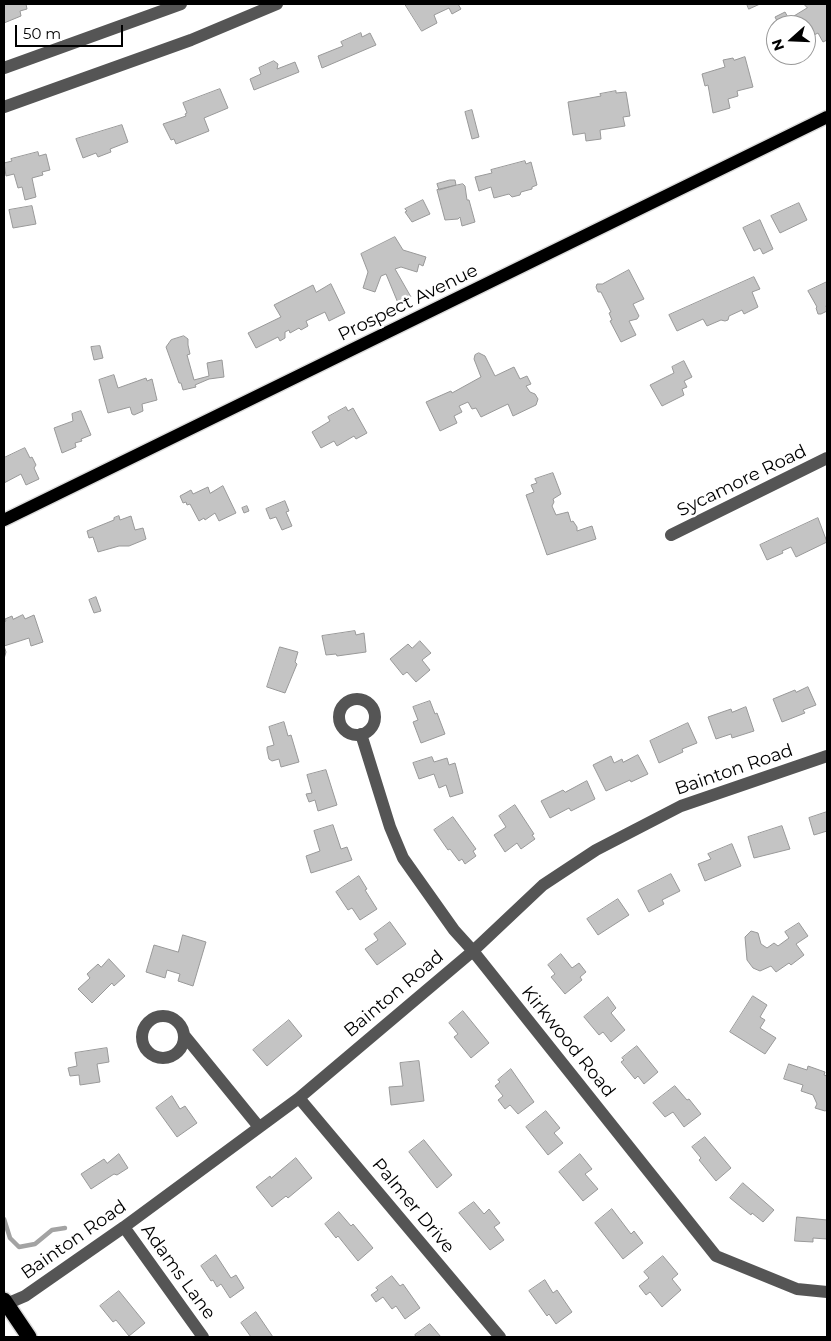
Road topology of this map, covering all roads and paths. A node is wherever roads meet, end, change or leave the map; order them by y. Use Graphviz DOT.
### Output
graph roads {
  1 [pos="181,4"];
  2 [pos="277,4"];
  3 [pos="4,68"];
  4 [pos="4,107"];
  5 [pos="827,117"];
  6 [pos="827,458"];
  7 [pos="4,520"];
  8 [pos="671,535"];
  9 [pos="362,734"];
  10 [pos="827,756"];
  11 [pos="473,951"];
  12 [pos="184,1035"];
  13 [pos="298,1098"];
  14 [pos="259,1127"];
  15 [pos="124,1227"];
  16 [pos="827,1292"];
  17 [pos="5,1303"];
  18 [pos="29,1337"];
  19 [pos="203,1337"];
  20 [pos="500,1337"];
  1 -- 3 [label="street"];
  2 -- 4 [label="street"];
  5 -- 7 [label="main road, Prospect Avenue"];
  6 -- 8 [label="street, Sycamore Road"];
  9 -- 11 [label="street, Kirkwood Road"];
  10 -- 11 [label="street, Bainton Road"];
  11 -- 13 [label="street, Bainton Road"];
  11 -- 16 [label="street, Kirkwood Road"];
  12 -- 14 [label="street"];
  13 -- 14 [label="street, Bainton Road"];
  13 -- 20 [label="street, Palmer Drive"];
  14 -- 15 [label="street, Bainton Road"];
  15 -- 17 [label="street, Bainton Road"];
  15 -- 19 [label="street, Adams Lane"];
  17 -- 18 [label="highway"];
}
